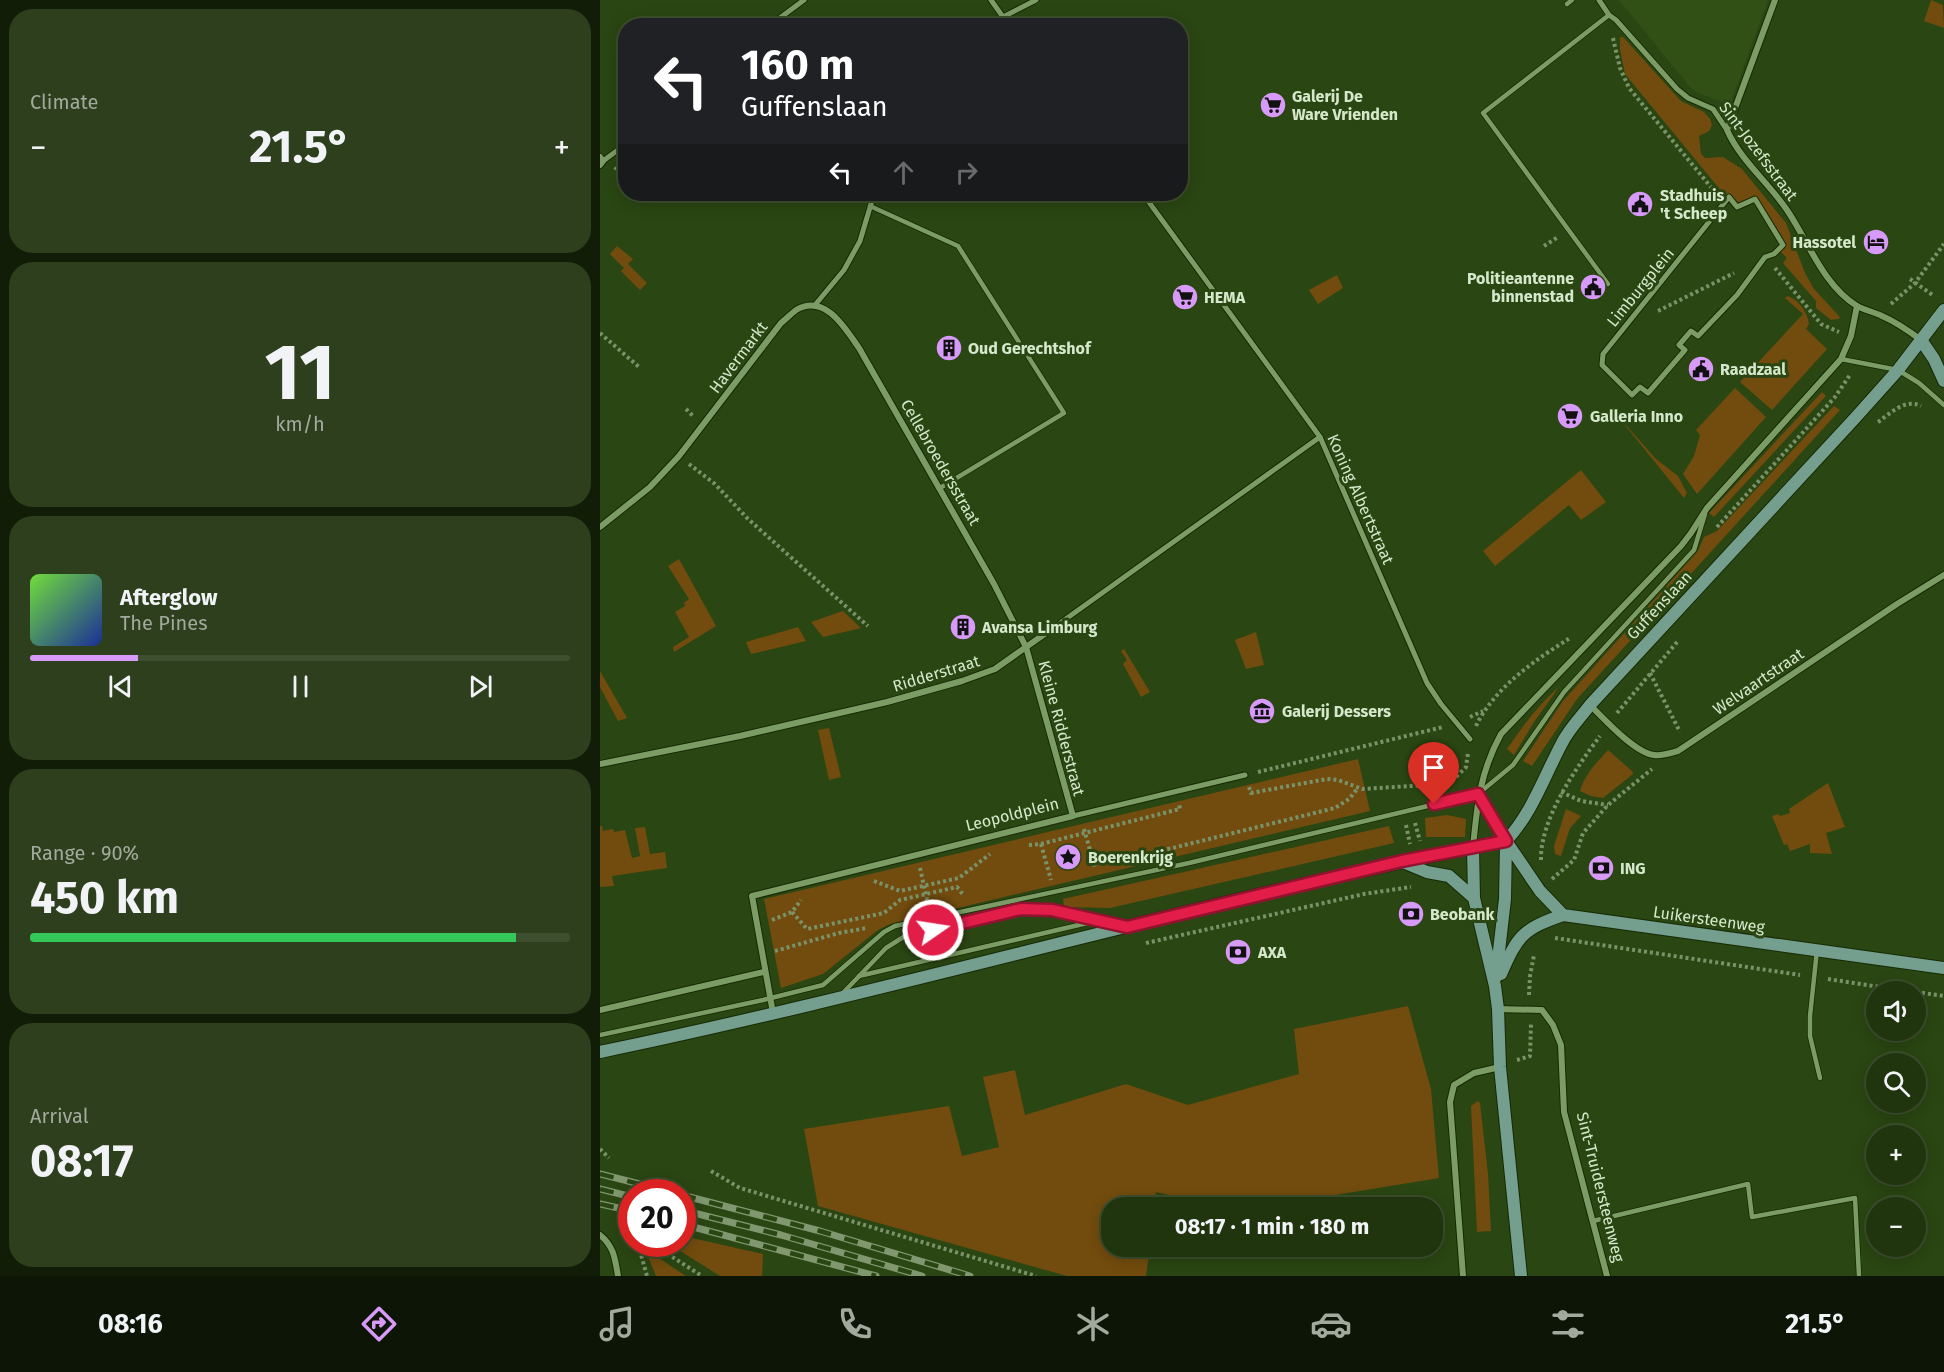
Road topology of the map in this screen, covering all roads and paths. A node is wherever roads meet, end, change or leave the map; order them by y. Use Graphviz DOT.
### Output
graph roads {
  1 [pos="804,0"];
  2 [pos="991,0"];
  3 [pos="1036,0"];
  4 [pos="1599,0"];
  5 [pos="1774,0"];
  6 [pos="1609,15"];
  7 [pos="1003,17"];
  8 [pos="780,18"];
  9 [pos="1618,60"];
  10 [pos="1727,130"];
  11 [pos="618,149"];
  12 [pos="601,161"];
  13 [pos="872,201"];
  14 [pos="1148,201"];
  15 [pos="1724,203"];
  16 [pos="870,206"];
  17 [pos="1944,244"];
  18 [pos="1910,279"];
  19 [pos="1915,283"];
  20 [pos="1608,284"];
  21 [pos="1934,297"];
  22 [pos="815,305"];
  23 [pos="1857,306"];
  24 [pos="1944,310"];
  25 [pos="1880,314"];
  26 [pos="600,333"];
  27 [pos="1921,340"];
  28 [pos="1841,359"];
  29 [pos="639,367"];
  30 [pos="1898,370"];
  31 [pos="1944,381"];
  32 [pos="1944,405"];
  33 [pos="1925,408"];
  34 [pos="1868,428"];
  35 [pos="1320,437"];
  36 [pos="679,456"];
  37 [pos="940,488"];
  38 [pos="1707,508"];
  39 [pos="600,527"];
  40 [pos="1944,575"];
  41 [pos="868,626"];
  42 [pos="1056,626"];
  43 [pos="1026,647"];
  44 [pos="1650,673"];
  45 [pos="1590,705"];
  46 [pos="1483,711"];
  47 [pos="1456,723"];
  48 [pos="1470,739"];
  49 [pos="1688,745"];
  50 [pos="600,764"];
  51 [pos="1660,764"];
  52 [pos="1245,775"];
  53 [pos="1397,787"];
  54 [pos="1358,788"];
  55 [pos="1251,793"];
  56 [pos="1478,794"];
  57 [pos="1608,805"];
  58 [pos="1180,809"];
  59 [pos="1412,809"];
  60 [pos="1403,812"];
  61 [pos="1073,816"];
  62 [pos="1084,826"];
  63 [pos="1085,832"];
  64 [pos="1038,835"];
  65 [pos="1506,841"];
  66 [pos="1041,844"];
  67 [pos="1022,845"];
  68 [pos="1473,847"];
  69 [pos="994,852"];
  70 [pos="918,855"];
  71 [pos="1141,856"];
  72 [pos="1413,859"];
  73 [pos="1106,865"];
  74 [pos="1095,868"];
  75 [pos="1542,869"];
  76 [pos="1084,870"];
  77 [pos="1546,874"];
  78 [pos="1040,879"];
  79 [pos="870,880"];
  80 [pos="924,886"];
  81 [pos="926,893"];
  82 [pos="975,894"];
  83 [pos="805,897"];
  84 [pos="1474,898"];
  85 [pos="929,907"];
  86 [pos="792,912"];
  87 [pos="1563,915"];
  88 [pos="1099,920"];
  89 [pos="756,924"];
  90 [pos="895,926"];
  91 [pos="1127,927"];
  92 [pos="1551,938"];
  93 [pos="1817,950"];
  94 [pos="762,958"];
  95 [pos="1944,968"];
  96 [pos="764,972"];
  97 [pos="859,976"];
  98 [pos="1814,977"];
  99 [pos="1866,985"];
  100 [pos="1495,986"];
  101 [pos="1926,994"];
  102 [pos="1944,996"];
  103 [pos="770,998"];
  104 [pos="838,998"];
  105 [pos="1498,1009"];
  106 [pos="600,1010"];
  107 [pos="773,1013"];
  108 [pos="600,1035"];
  109 [pos="600,1052"];
  110 [pos="1500,1067"];
  111 [pos="1820,1078"];
  112 [pos="600,1149"];
  113 [pos="609,1158"];
  114 [pos="711,1171"];
  115 [pos="1593,1221"];
  116 [pos="600,1235"];
  117 [pos="642,1257"];
  118 [pos="672,1257"];
  119 [pos="618,1276"];
  120 [pos="647,1276"];
  121 [pos="702,1276"];
  122 [pos="1036,1276"];
  123 [pos="1463,1276"];
  124 [pos="1521,1276"];
  125 [pos="1607,1276"];
  126 [pos="1859,1276"];
  1 -- 8 [label="street"];
  2 -- 7 [label="street"];
  3 -- 7 [label="street"];
  4 -- 6 [label="street, Sint-Jozefsstraat"];
  5 -- 10 [label="street"];
  6 -- 10 [label="street, Sint-Jozefsstraat"];
  6 -- 20 [label="lane"];
  9 -- 15 [label="path"];
  10 -- 23 [label="street, Sint-Jozefsstraat"];
  11 -- 12 [label="street"];
  13 -- 16 [label="street, Havermarkt"];
  14 -- 35 [label="street, Koning Albertstraat"];
  15 -- 15 [label="street, Limburgplein"];
  16 -- 22 [label="street, Havermarkt"];
  16 -- 37 [label="lane"];
  17 -- 19 [label="path"];
  18 -- 19 [label="path"];
  19 -- 21 [label="path"];
  19 -- 25 [label="path"];
  22 -- 36 [label="street, Havermarkt"];
  22 -- 37 [label="street, Cellebroedersstraat"];
  23 -- 25 [label="street, Sint-Jozefsstraat"];
  23 -- 28 [label="street, Guffenslaan"];
  24 -- 27 [label="main road, Guffenslaan"];
  25 -- 27 [label="street, Sint-Jozefsstraat"];
  26 -- 29 [label="path"];
  27 -- 30 [label="main road, Guffenslaan"];
  27 -- 31 [label="main road"];
  28 -- 30 [label="lane"];
  28 -- 38 [label="street, Guffenslaan"];
  30 -- 32 [label="lane"];
  30 -- 45 [label="main road, Guffenslaan"];
  33 -- 34 [label="path"];
  35 -- 42 [label="street, Ridderstraat"];
  35 -- 47 [label="street, Koning Albertstraat"];
  36 -- 39 [label="street, Havermarkt"];
  36 -- 41 [label="path"];
  37 -- 43 [label="street, Cellebroedersstraat"];
  38 -- 56 [label="street, Guffenslaan"];
  38 -- 56 [label="lane, Guffenslaan"];
  40 -- 49 [label="street, Welvaartstraat"];
  42 -- 43 [label="street, Ridderstraat"];
  43 -- 50 [label="street, Ridderstraat"];
  43 -- 61 [label="street, Kleine Ridderstraat"];
  44 -- 49 [label="path"];
  45 -- 49 [label="street, Welvaartstraat"];
  45 -- 65 [label="main road, Guffenslaan"];
  46 -- 47 [label="path"];
  47 -- 48 [label="street, Koning Albertstraat"];
  47 -- 52 [label="path"];
  48 -- 53 [label="path"];
  51 -- 57 [label="path"];
  52 -- 61 [label="street, Leopoldplein"];
  53 -- 54 [label="path"];
  53 -- 60 [label="path"];
  54 -- 55 [label="path"];
  54 -- 71 [label="path"];
  56 -- 59 [label="lane"];
  56 -- 65 [label="lane"];
  56 -- 68 [label="street, Guffenslaan"];
  57 -- 75 [label="path"];
  57 -- 77 [label="path"];
  58 -- 63 [label="path"];
  59 -- 60 [label="lane"];
  59 -- 72 [label="path"];
  60 -- 72 [label="path"];
  60 -- 90 [label="lane"];
  61 -- 70 [label="street, Leopoldplein"];
  62 -- 63 [label="path"];
  63 -- 66 [label="path"];
  63 -- 74 [label="path"];
  64 -- 66 [label="path"];
  65 -- 68 [label="main road"];
  65 -- 87 [label="main road"];
  65 -- 100 [label="main road"];
  66 -- 67 [label="path"];
  66 -- 78 [label="path"];
  68 -- 72 [label="main road"];
  68 -- 84 [label="main road"];
  69 -- 80 [label="path"];
  70 -- 80 [label="path"];
  70 -- 89 [label="street, Leopoldplein"];
  72 -- 84 [label="main road"];
  72 -- 91 [label="main road"];
  73 -- 74 [label="path"];
  74 -- 76 [label="path"];
  79 -- 80 [label="path"];
  80 -- 81 [label="path"];
  81 -- 82 [label="path"];
  81 -- 85 [label="path"];
  81 -- 86 [label="path"];
  83 -- 86 [label="path"];
  84 -- 100 [label="main road"];
  86 -- 89 [label="path"];
  87 -- 93 [label="main road, Luikersteenweg"];
  87 -- 100 [label="main road"];
  88 -- 91 [label="lane"];
  88 -- 97 [label="lane"];
  88 -- 97 [label="lane"];
  89 -- 94 [label="street, Leopoldplein"];
  90 -- 94 [label="path"];
  90 -- 103 [label="lane"];
  91 -- 104 [label="main road"];
  92 -- 98 [label="path"];
  93 -- 95 [label="main road, Luikersteenweg"];
  93 -- 98 [label="lane"];
  94 -- 96 [label="street, Leopoldplein"];
  96 -- 103 [label="street, Leopoldplein"];
  96 -- 106 [label="street"];
  97 -- 104 [label="lane"];
  98 -- 99 [label="path"];
  98 -- 111 [label="lane"];
  100 -- 105 [label="main road"];
  101 -- 102 [label="path"];
  103 -- 107 [label="street, Leopoldplein"];
  103 -- 108 [label="lane"];
  104 -- 107 [label="main road"];
  105 -- 110 [label="main road"];
  105 -- 115 [label="street, Sint-Truidersteenweg"];
  107 -- 109 [label="main road"];
  110 -- 123 [label="street"];
  110 -- 124 [label="main road"];
  112 -- 113 [label="path"];
  114 -- 122 [label="path"];
  115 -- 125 [label="street, Sint-Truidersteenweg"];
  115 -- 126 [label="lane"];
  116 -- 119 [label="street"];
  117 -- 120 [label="path"];
  118 -- 121 [label="path"];
}
